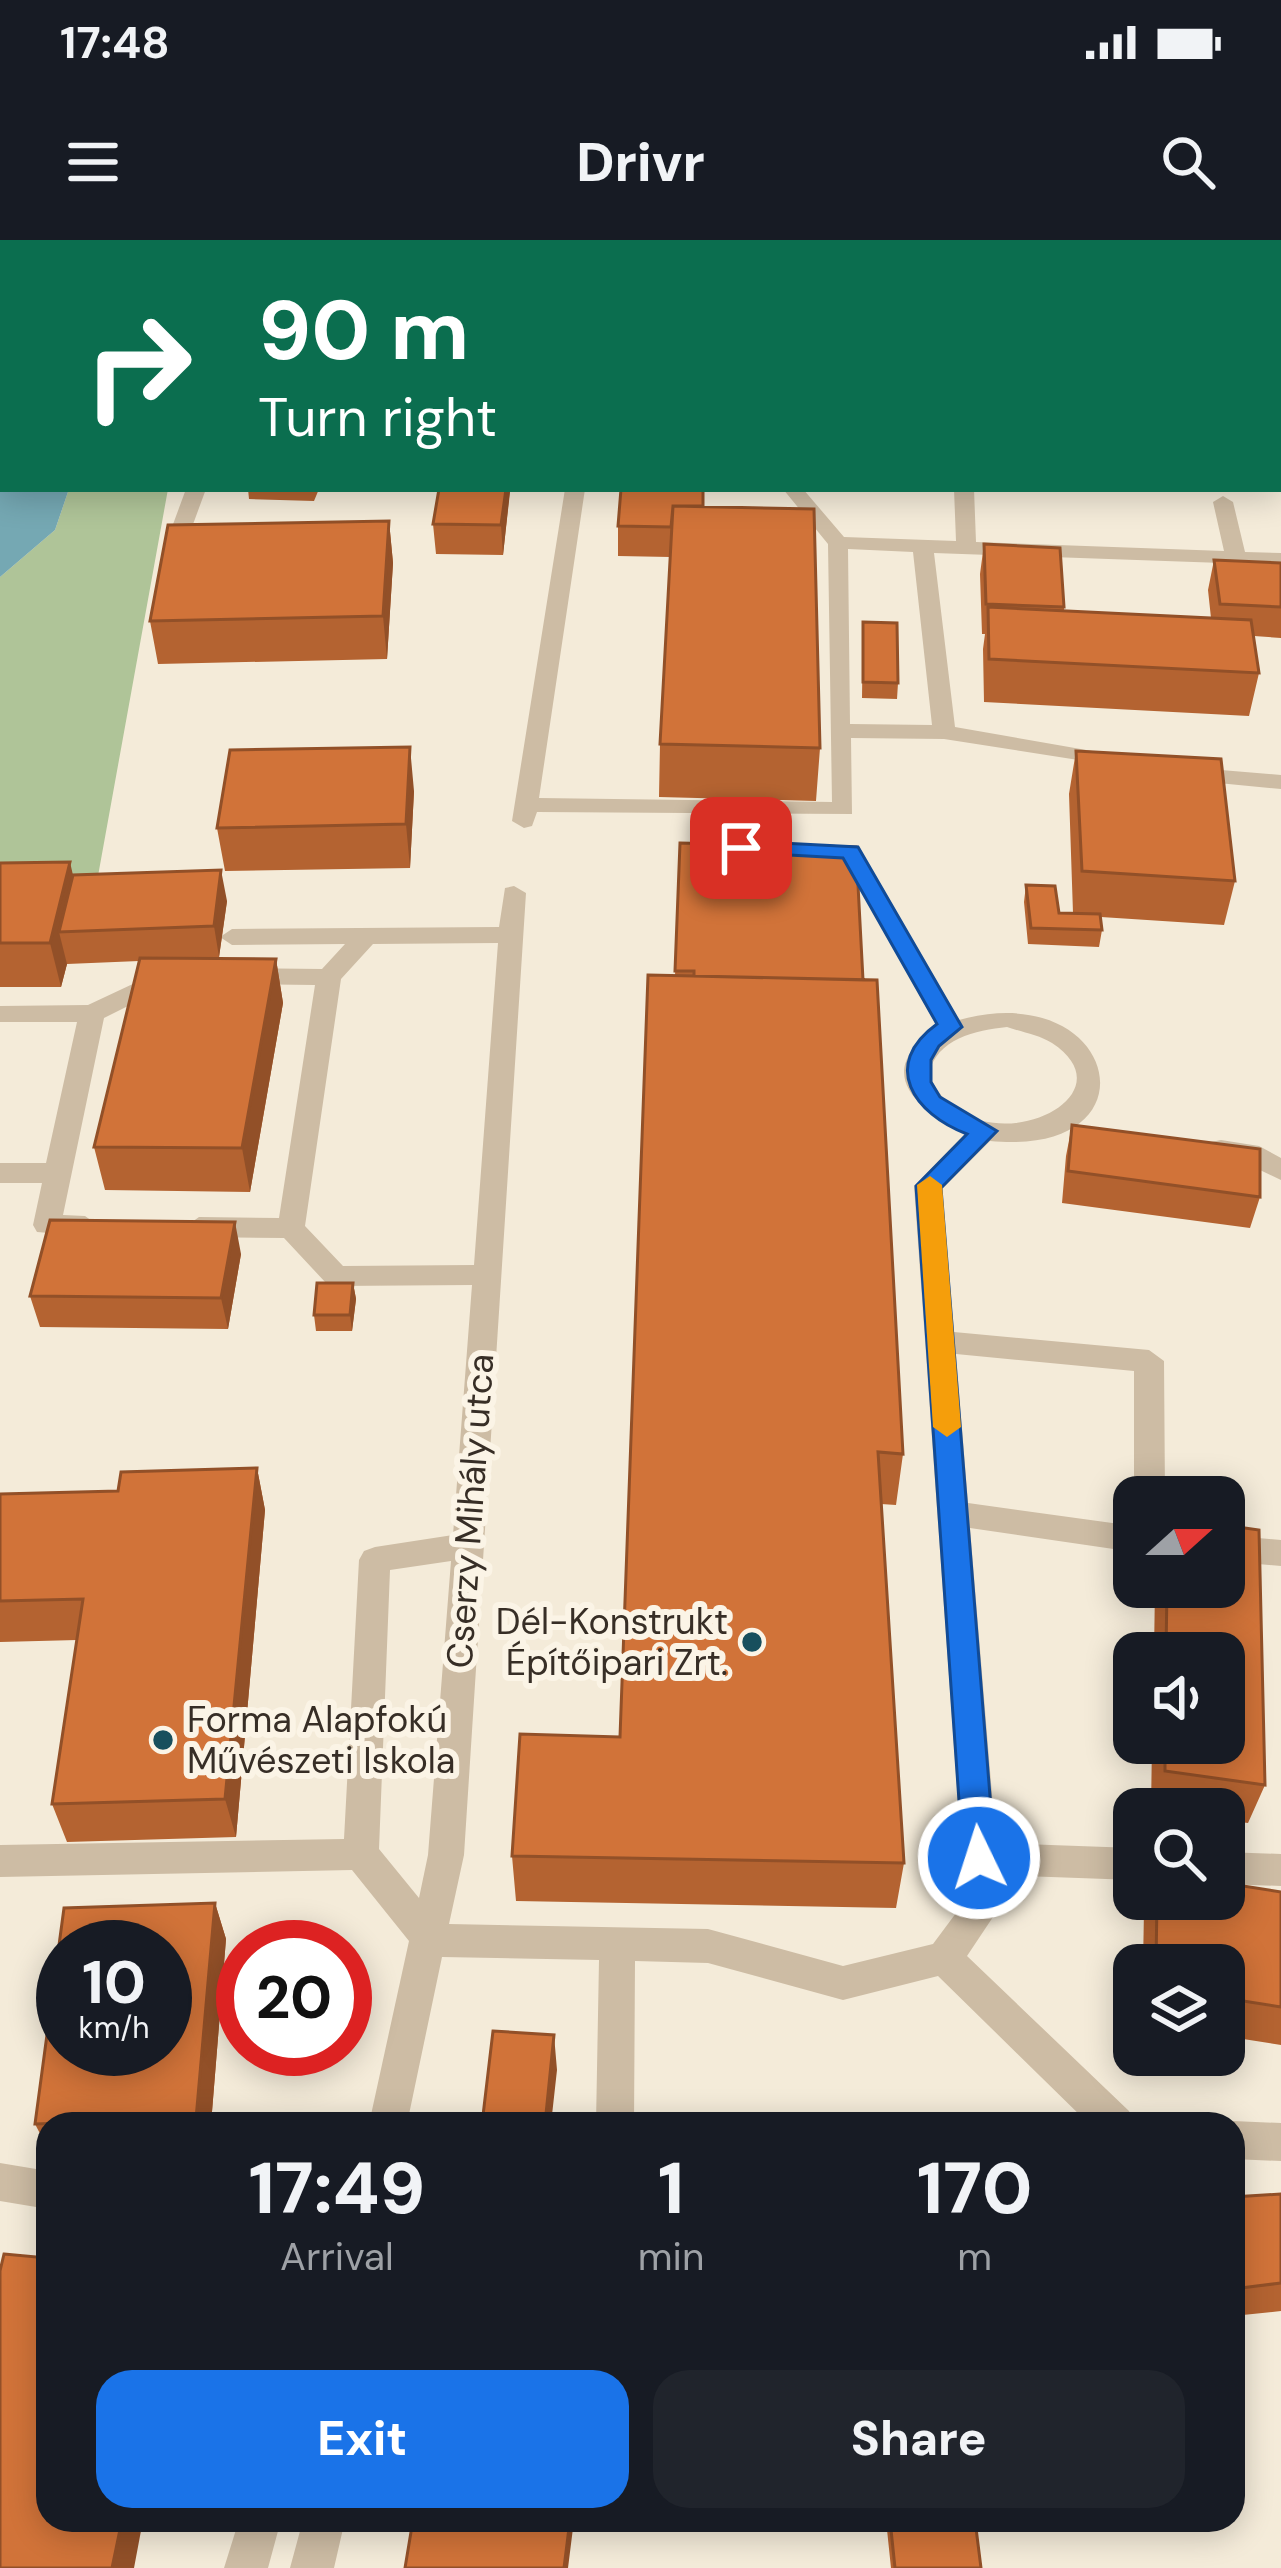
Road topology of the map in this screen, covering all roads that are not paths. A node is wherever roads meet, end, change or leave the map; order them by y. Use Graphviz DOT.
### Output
graph roads {
  1 [pos="195,492"];
  2 [pos="575,492"];
  3 [pos="796,492"];
  4 [pos="964,492"];
  5 [pos="1223,502"];
  6 [pos="182,527"];
  7 [pos="838,543"];
  8 [pos="923,546"];
  9 [pos="967,548"];
  10 [pos="1236,557"];
  11 [pos="1281,559"];
  12 [pos="839,731"];
  13 [pos="944,732"];
  14 [pos="1281,782"];
  15 [pos="807,850"];
  16 [pos="514,893"];
  17 [pos="511,935"];
  18 [pos="366,936"];
  19 [pos="232,937"];
  20 [pos="329,977"];
  21 [pos="92,1013"];
  22 [pos="0,1014"];
  23 [pos="950,1027"];
  24 [pos="1073,1117"];
  25 [pos="985,1131"];
  26 [pos="1103,1132"];
  27 [pos="1187,1144"];
  28 [pos="1281,1170"];
  29 [pos="0,1173"];
  30 [pos="56,1173"];
  31 [pos="113,1226"];
  32 [pos="180,1227"];
  33 [pos="291,1228"];
  34 [pos="487,1275"];
  35 [pos="940,1342"];
  36 [pos="1149,1476"];
  37 [pos="954,1513"];
  38 [pos="1113,1536"];
  39 [pos="468,1545"];
  40 [pos="1245,1549"];
  41 [pos="1281,1552"];
  42 [pos="361,1854"];
  43 [pos="979,1858"];
  44 [pos="0,1861"];
  45 [pos="1113,1863"];
  46 [pos="1245,1869"];
  47 [pos="1281,1870"];
  48 [pos="431,1940"];
  49 [pos="617,1944"];
  50 [pos="944,1958"];
  51 [pos="391,2112"];
  52 [pos="615,2112"];
  53 [pos="1104,2112"];
  54 [pos="1245,2140"];
  55 [pos="1281,2141"];
  56 [pos="0,2182"];
  57 [pos="36,2188"];
  58 [pos="256,2532"];
  59 [pos="321,2532"];
  60 [pos="246,2568"];
  61 [pos="312,2568"];
  1 -- 6 [label="street"];
  2 -- 12 [label="street"];
  3 -- 7 [label="street"];
  4 -- 9 [label="street"];
  5 -- 10 [label="street"];
  7 -- 8 [label="street"];
  7 -- 12 [label="street"];
  8 -- 9 [label="street"];
  8 -- 13 [label="street"];
  9 -- 10 [label="street"];
  10 -- 11 [label="street"];
  12 -- 13 [label="street"];
  13 -- 14 [label="street"];
  15 -- 23 [label="street"];
  16 -- 17 [label="street, Cserzy Mihály utca"];
  17 -- 18 [label="street"];
  17 -- 34 [label="street, Cserzy Mihály utca"];
  18 -- 19 [label="street"];
  18 -- 20 [label="street"];
  20 -- 21 [label="street"];
  20 -- 33 [label="street"];
  21 -- 22 [label="street"];
  21 -- 30 [label="street"];
  23 -- 24 [label="street"];
  23 -- 25 [label="street"];
  24 -- 25 [label="street"];
  24 -- 26 [label="street"];
  25 -- 35 [label="street"];
  27 -- 28 [label="street"];
  29 -- 30 [label="street"];
  30 -- 31 [label="street"];
  32 -- 33 [label="street"];
  33 -- 34 [label="street"];
  34 -- 39 [label="street, Cserzy Mihály utca"];
  35 -- 36 [label="street"];
  35 -- 37 [label="street"];
  37 -- 38 [label="street"];
  37 -- 43 [label="street"];
  39 -- 42 [label="street"];
  39 -- 48 [label="street, Cserzy Mihály utca"];
  40 -- 41 [label="street"];
  42 -- 44 [label="street"];
  42 -- 48 [label="street"];
  43 -- 45 [label="street"];
  43 -- 50 [label="street"];
  46 -- 47 [label="street"];
  48 -- 49 [label="street"];
  48 -- 51 [label="street, Cserzy Mihály utca"];
  49 -- 50 [label="street"];
  49 -- 52 [label="street"];
  50 -- 53 [label="street"];
  54 -- 55 [label="street"];
  56 -- 57 [label="street"];
  58 -- 60 [label="street"];
  59 -- 61 [label="street"];
}
